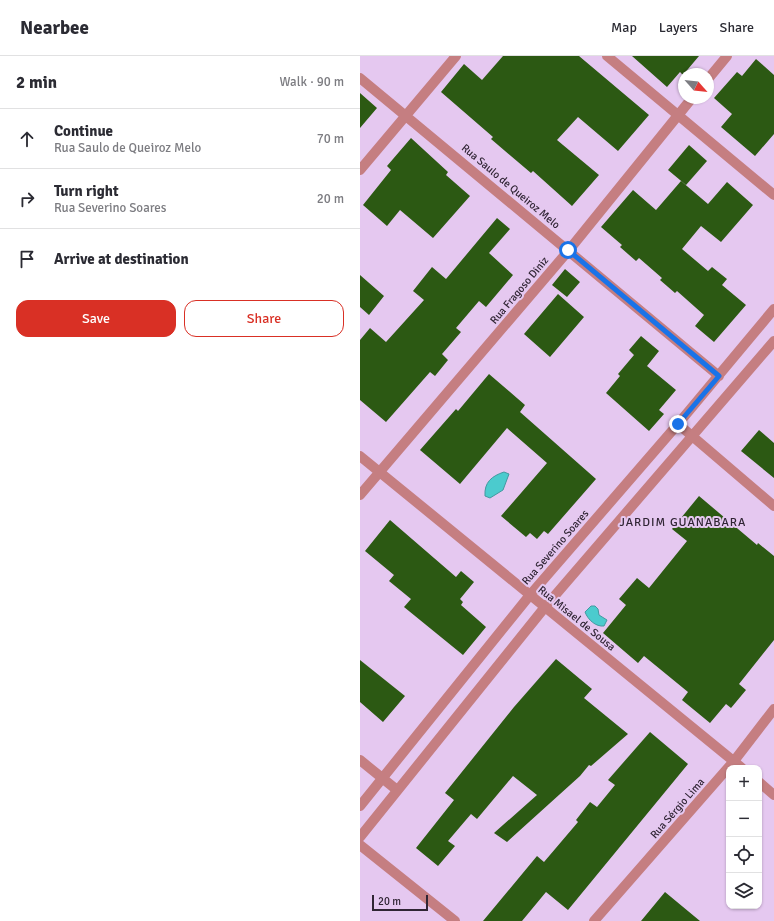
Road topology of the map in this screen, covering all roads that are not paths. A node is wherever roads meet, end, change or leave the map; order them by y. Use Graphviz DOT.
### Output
graph roads {
  1 [pos="456,56"];
  2 [pos="607,56"];
  3 [pos="727,56"];
  4 [pos="714,72"];
  5 [pos="360,78"];
  6 [pos="687,104"];
  7 [pos="406,115"];
  8 [pos="678,115"];
  9 [pos="360,170"];
  10 [pos="774,195"];
  11 [pos="568,250"];
  12 [pos="774,309"];
  13 [pos="774,341"];
  14 [pos="719,376"];
  15 [pos="678,424"];
  16 [pos="693,437"];
  17 [pos="360,456"];
  18 [pos="380,472"];
  19 [pos="360,495"];
  20 [pos="774,506"];
  21 [pos="530,595"];
  22 [pos="545,607"];
  23 [pos="774,709"];
  24 [pos="360,760"];
  25 [pos="734,761"];
  26 [pos="739,765"];
  27 [pos="382,778"];
  28 [pos="762,784"];
  29 [pos="397,790"];
  30 [pos="774,794"];
  31 [pos="360,806"];
  32 [pos="360,837"];
  33 [pos="360,845"];
  34 [pos="455,921"];
  35 [pos="594,921"];
  1 -- 7 [label="street"];
  2 -- 8 [label="street"];
  3 -- 4 [label="street"];
  5 -- 7 [label="street, Rua Saulo de Queiroz Melo"];
  6 -- 8 [label="street, Rua Fragoso Diniz"];
  7 -- 9 [label="street"];
  7 -- 11 [label="street, Rua Saulo de Queiroz Melo"];
  8 -- 10 [label="street"];
  8 -- 11 [label="street, Rua Fragoso Diniz"];
  11 -- 14 [label="street, Rua Saulo de Queiroz Melo"];
  11 -- 18 [label="street, Rua Fragoso Diniz"];
  12 -- 14 [label="street, Rua Severino Soares"];
  13 -- 16 [label="street"];
  14 -- 15 [label="street, Rua Severino Soares"];
  15 -- 16 [label="street"];
  15 -- 21 [label="street, Rua Severino Soares"];
  16 -- 20 [label="street"];
  16 -- 22 [label="street"];
  17 -- 18 [label="street, Rua Misael de Sousa"];
  18 -- 19 [label="street, Rua Fragoso Diniz"];
  18 -- 21 [label="street, Rua Misael de Sousa"];
  21 -- 22 [label="street, Rua Misael de Sousa"];
  21 -- 27 [label="street, Rua Severino Soares"];
  22 -- 25 [label="street, Rua Misael de Sousa"];
  22 -- 29 [label="street"];
  23 -- 25 [label="street, Rua Sérgio Lima"];
  24 -- 27 [label="street"];
  25 -- 26 [label="street, Rua Misael de Sousa"];
  25 -- 35 [label="street, Rua Sérgio Lima"];
  27 -- 29 [label="street"];
  27 -- 31 [label="street, Rua Severino Soares"];
  28 -- 30 [label="street"];
  29 -- 32 [label="street"];
  33 -- 34 [label="street"];
}
